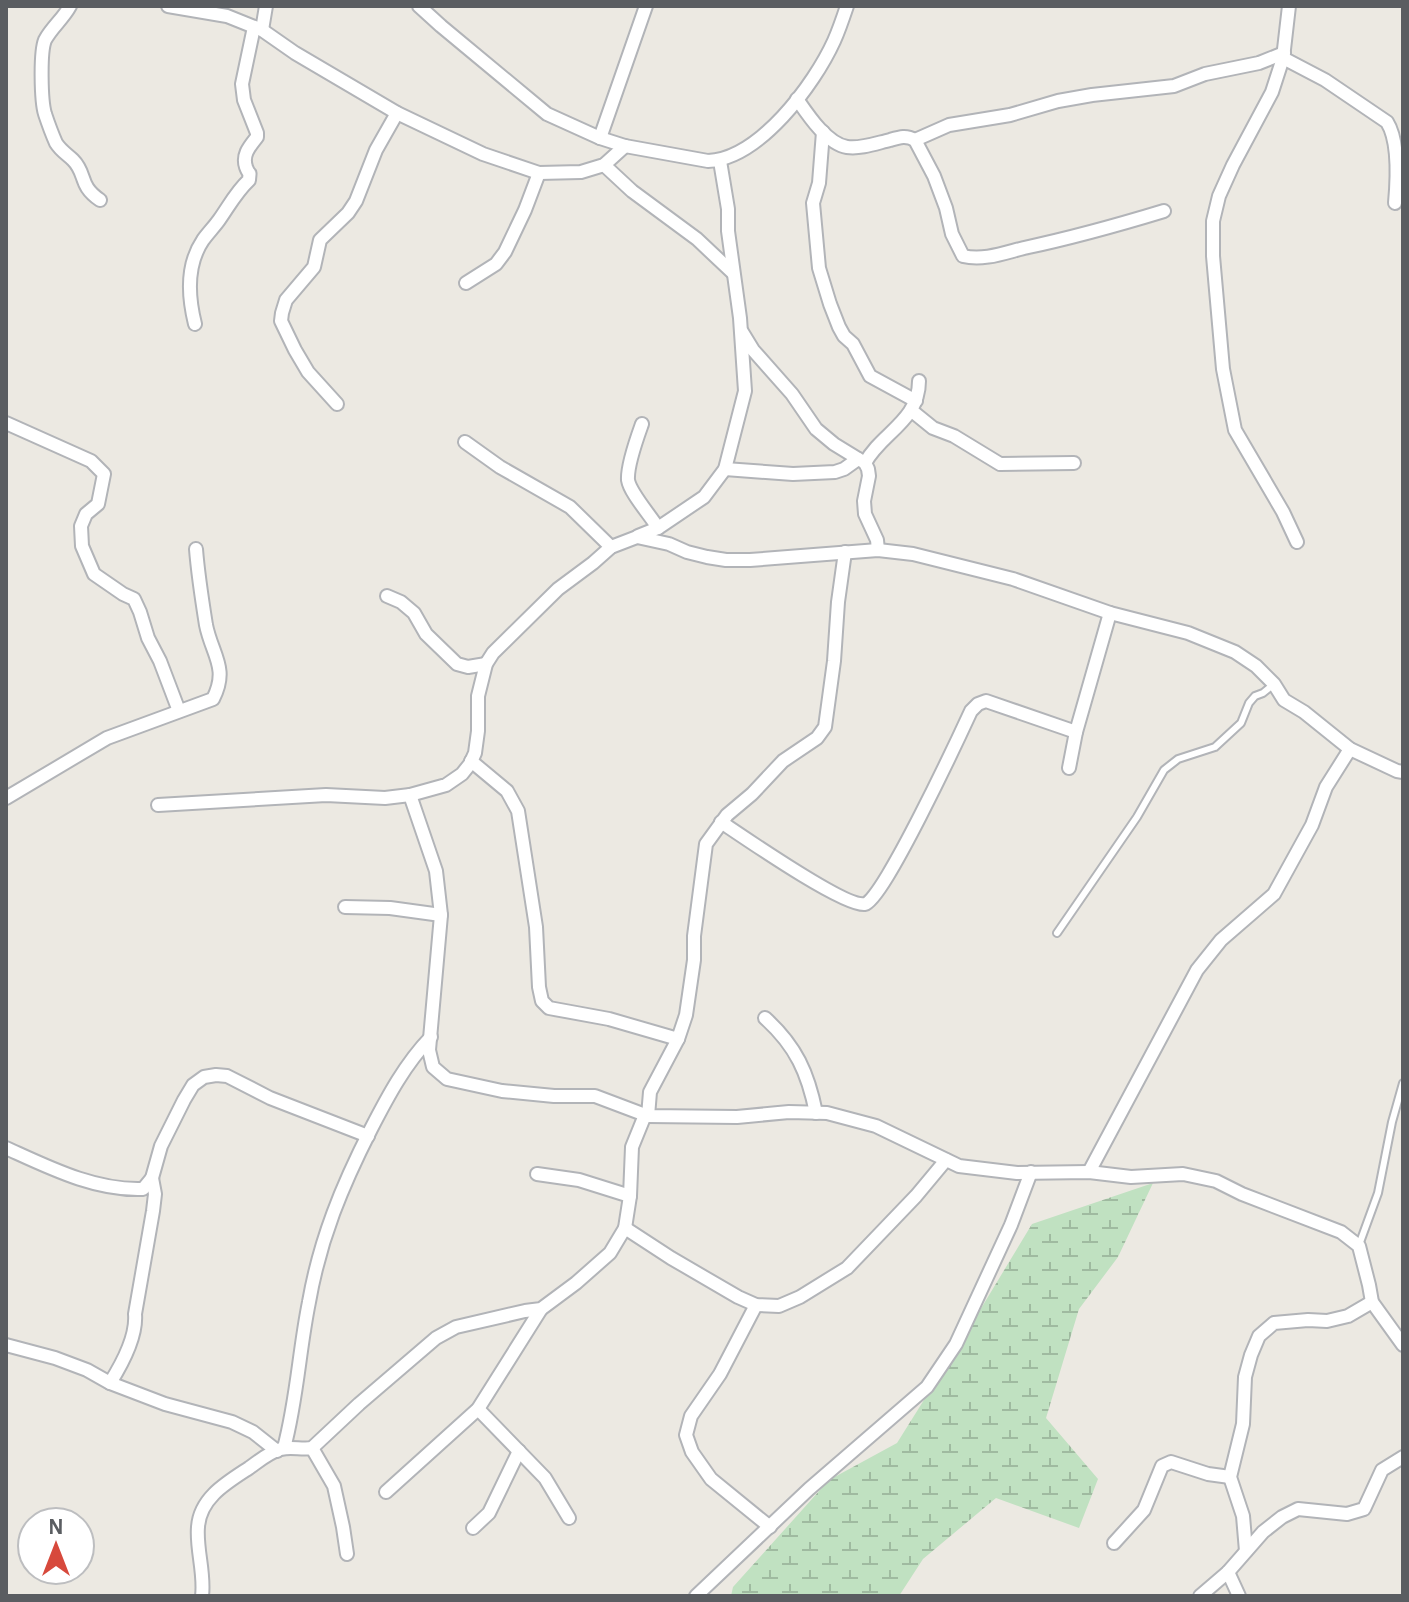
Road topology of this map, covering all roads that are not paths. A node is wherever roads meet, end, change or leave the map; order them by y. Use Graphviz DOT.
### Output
graph roads {
  1 [pos="70,6"];
  2 [pos="168,6"];
  3 [pos="266,6"];
  4 [pos="419,6"];
  5 [pos="646,6"];
  6 [pos="847,6"];
  7 [pos="1289,6"];
  8 [pos="258,28"];
  9 [pos="1284,56"];
  10 [pos="797,99"];
  11 [pos="397,113"];
  12 [pos="823,132"];
  13 [pos="600,138"];
  14 [pos="915,140"];
  15 [pos="625,146"];
  16 [pos="720,161"];
  17 [pos="604,165"];
  18 [pos="539,173"];
  19 [pos="100,200"];
  20 [pos="1395,203"];
  21 [pos="1164,211"];
  22 [pos="733,273"];
  23 [pos="466,283"];
  24 [pos="195,324"];
  25 [pos="741,331"];
  26 [pos="919,381"];
  27 [pos="337,404"];
  28 [pos="914,406"];
  29 [pos="6,423"];
  30 [pos="642,424"];
  31 [pos="465,442"];
  32 [pos="861,461"];
  33 [pos="1074,463"];
  34 [pos="725,469"];
  35 [pos="658,528"];
  36 [pos="637,537"];
  37 [pos="1297,542"];
  38 [pos="611,547"];
  39 [pos="196,549"];
  40 [pos="878,550"];
  41 [pos="845,552"];
  42 [pos="387,596"];
  43 [pos="1110,613"];
  44 [pos="486,664"];
  45 [pos="1274,684"];
  46 [pos="179,711"];
  47 [pos="1076,732"];
  48 [pos="1350,749"];
  49 [pos="471,761"];
  50 [pos="1069,768"];
  51 [pos="1403,772"];
  52 [pos="410,795"];
  53 [pos="6,798"];
  54 [pos="158,805"];
  55 [pos="721,822"];
  56 [pos="345,907"];
  57 [pos="441,915"];
  58 [pos="1057,933"];
  59 [pos="765,1018"];
  60 [pos="431,1037"];
  61 [pos="678,1039"];
  62 [pos="1403,1083"];
  63 [pos="816,1113"];
  64 [pos="646,1115"];
  65 [pos="368,1136"];
  66 [pos="6,1148"];
  67 [pos="946,1160"];
  68 [pos="1031,1172"];
  69 [pos="1089,1172"];
  70 [pos="537,1174"];
  71 [pos="152,1178"];
  72 [pos="630,1196"];
  73 [pos="625,1228"];
  74 [pos="1359,1246"];
  75 [pos="1372,1302"];
  76 [pos="756,1305"];
  77 [pos="541,1309"];
  78 [pos="6,1345"];
  79 [pos="1403,1345"];
  80 [pos="110,1383"];
  81 [pos="478,1409"];
  82 [pos="312,1448"];
  83 [pos="281,1449"];
  84 [pos="519,1451"];
  85 [pos="1403,1457"];
  86 [pos="1230,1477"];
  87 [pos="386,1492"];
  88 [pos="569,1518"];
  89 [pos="770,1527"];
  90 [pos="473,1528"];
  91 [pos="1114,1543"];
  92 [pos="1246,1551"];
  93 [pos="347,1554"];
  94 [pos="1228,1572"];
  95 [pos="202,1596"];
  96 [pos="696,1596"];
  97 [pos="1200,1596"];
  98 [pos="1239,1596"];
  1 -- 19 [label="street"];
  2 -- 8 [label="street"];
  3 -- 8 [label="street"];
  4 -- 13 [label="street"];
  5 -- 13 [label="street"];
  6 -- 10 [label="street"];
  7 -- 9 [label="street"];
  8 -- 11 [label="street"];
  8 -- 24 [label="street"];
  9 -- 14 [label="street"];
  9 -- 20 [label="street"];
  9 -- 37 [label="street"];
  10 -- 12 [label="street"];
  10 -- 16 [label="street"];
  11 -- 18 [label="street"];
  11 -- 27 [label="street"];
  12 -- 14 [label="street"];
  12 -- 28 [label="street"];
  13 -- 15 [label="street"];
  14 -- 21 [label="street"];
  15 -- 16 [label="street"];
  15 -- 17 [label="street"];
  16 -- 22 [label="street"];
  17 -- 18 [label="street"];
  17 -- 22 [label="street"];
  18 -- 23 [label="street"];
  22 -- 25 [label="street"];
  25 -- 32 [label="street"];
  25 -- 34 [label="street"];
  26 -- 28 [label="street"];
  28 -- 32 [label="street"];
  28 -- 33 [label="street"];
  29 -- 46 [label="street"];
  30 -- 35 [label="street"];
  31 -- 38 [label="street"];
  32 -- 34 [label="street"];
  32 -- 40 [label="street"];
  34 -- 35 [label="street"];
  35 -- 36 [label="street"];
  36 -- 38 [label="street"];
  36 -- 41 [label="street"];
  38 -- 44 [label="street"];
  39 -- 46 [label="street"];
  40 -- 41 [label="street"];
  40 -- 43 [label="street"];
  41 -- 55 [label="street"];
  42 -- 44 [label="street"];
  43 -- 45 [label="street"];
  43 -- 47 [label="street"];
  44 -- 49 [label="street"];
  45 -- 48 [label="street"];
  45 -- 58 [label="lane"];
  46 -- 53 [label="street"];
  47 -- 50 [label="street"];
  47 -- 55 [label="street"];
  48 -- 51 [label="street"];
  48 -- 69 [label="street"];
  49 -- 52 [label="street"];
  49 -- 61 [label="street"];
  52 -- 54 [label="street"];
  52 -- 57 [label="street"];
  55 -- 61 [label="street"];
  56 -- 57 [label="street"];
  57 -- 60 [label="street"];
  59 -- 63 [label="street"];
  60 -- 64 [label="street"];
  60 -- 65 [label="street"];
  61 -- 64 [label="street"];
  62 -- 74 [label="lane"];
  63 -- 64 [label="street"];
  63 -- 67 [label="street"];
  64 -- 72 [label="street"];
  65 -- 71 [label="street"];
  65 -- 83 [label="street"];
  66 -- 71 [label="street"];
  67 -- 68 [label="street"];
  67 -- 76 [label="street"];
  68 -- 69 [label="street"];
  68 -- 89 [label="street"];
  69 -- 74 [label="street"];
  70 -- 72 [label="street"];
  71 -- 80 [label="street"];
  72 -- 73 [label="street"];
  73 -- 76 [label="street"];
  73 -- 77 [label="street"];
  74 -- 75 [label="street"];
  75 -- 79 [label="street"];
  75 -- 86 [label="street"];
  76 -- 89 [label="street"];
  77 -- 81 [label="street"];
  77 -- 82 [label="street"];
  78 -- 80 [label="street"];
  80 -- 83 [label="street"];
  81 -- 84 [label="street"];
  81 -- 87 [label="street"];
  82 -- 83 [label="street"];
  82 -- 93 [label="street"];
  83 -- 95 [label="street"];
  84 -- 88 [label="street"];
  84 -- 90 [label="street"];
  85 -- 92 [label="street"];
  86 -- 91 [label="street"];
  86 -- 92 [label="street"];
  89 -- 96 [label="street"];
  92 -- 94 [label="street"];
  94 -- 97 [label="street"];
  94 -- 98 [label="street"];
}
